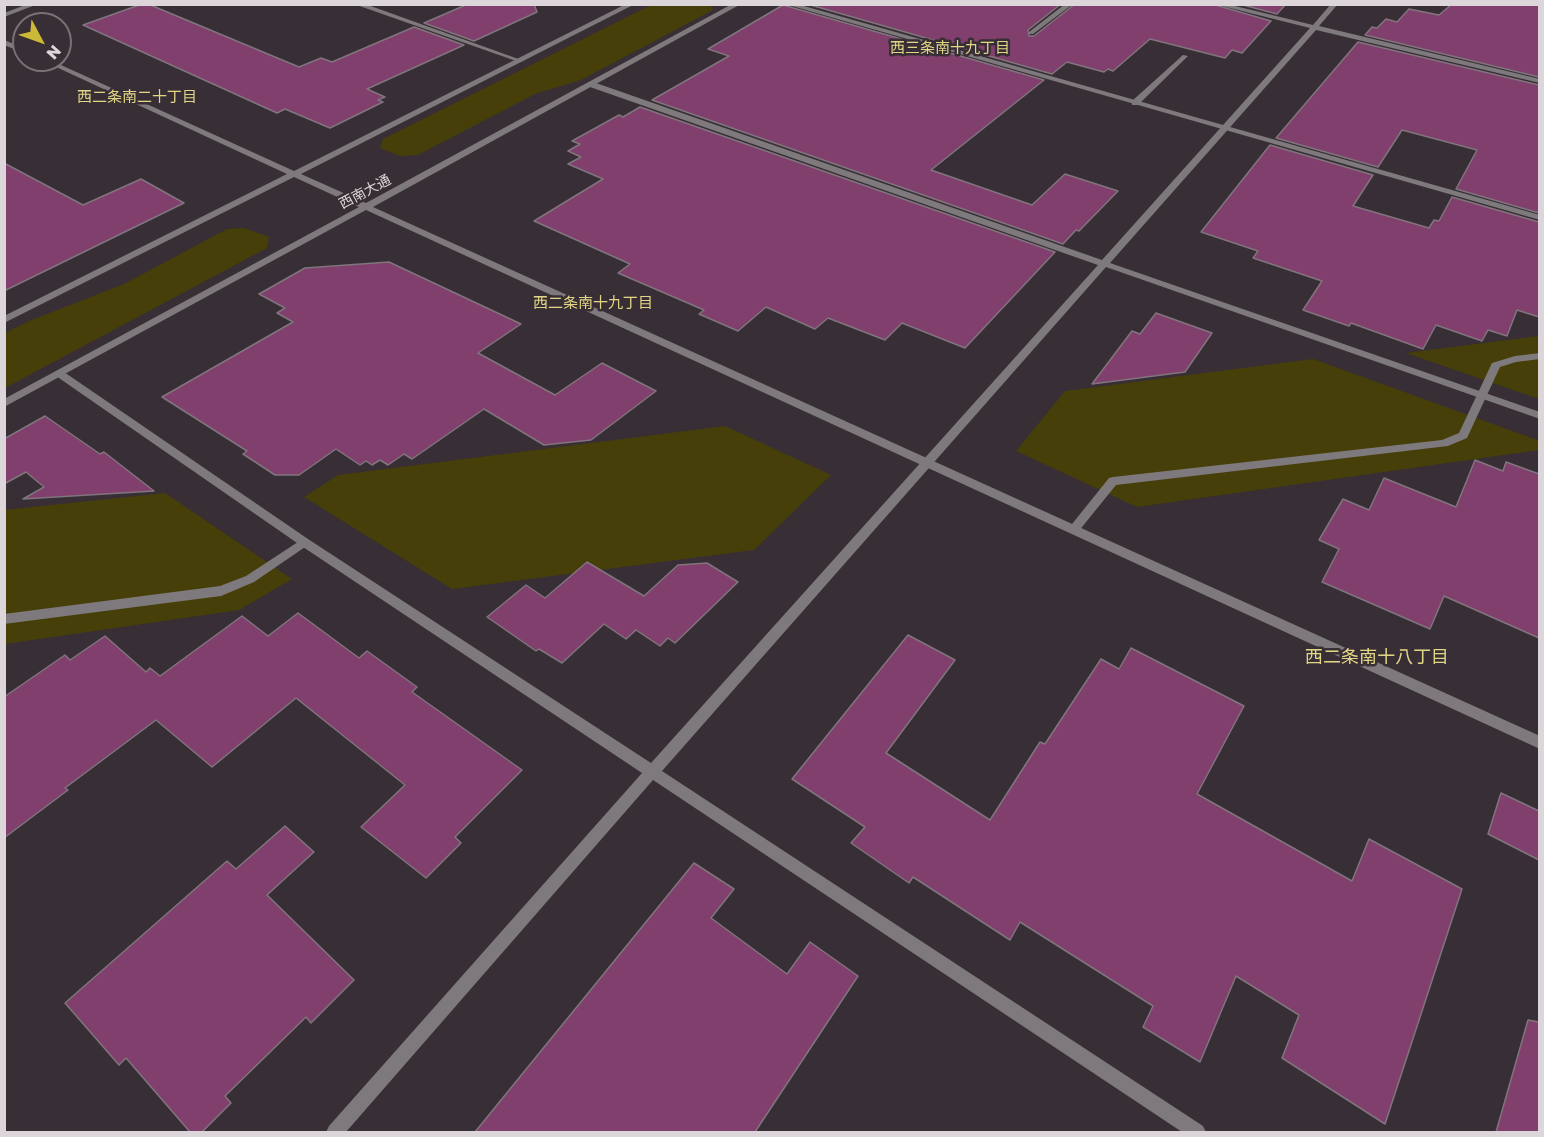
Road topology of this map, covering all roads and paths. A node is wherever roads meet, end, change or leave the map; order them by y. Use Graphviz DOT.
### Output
graph roads {
  1 [pos="35,4"];
  2 [pos="357,4"];
  3 [pos="632,4"];
  4 [pos="738,4"];
  5 [pos="788,4"];
  6 [pos="1070,4"];
  7 [pos="1217,4"];
  8 [pos="1335,4"];
  9 [pos="4,15"];
  10 [pos="1314,27"];
  11 [pos="1031,33"];
  12 [pos="1185,56"];
  13 [pos="521,61"];
  14 [pos="71,72"];
  15 [pos="1539,81"];
  16 [pos="593,85"];
  17 [pos="1135,103"];
  18 [pos="1225,128"];
  19 [pos="296,174"];
  20 [pos="366,207"];
  21 [pos="1539,218"];
  22 [pos="1104,265"];
  23 [pos="4,320"];
  24 [pos="1539,356"];
  25 [pos="60,374"];
  26 [pos="1482,395"];
  27 [pos="4,405"];
  28 [pos="1539,416"];
  29 [pos="927,463"];
  30 [pos="1074,529"];
  31 [pos="304,542"];
  32 [pos="4,619"];
  33 [pos="1539,743"];
  34 [pos="651,773"];
  35 [pos="335,1132"];
  36 [pos="1197,1132"];
  1 -- 9 [label="street"];
  2 -- 13 [label="street"];
  3 -- 13 [label="street"];
  4 -- 16 [label="street, 西南大通"];
  5 -- 17 [label="street"];
  6 -- 11 [label="street"];
  7 -- 10 [label="street"];
  8 -- 10 [label="street"];
  10 -- 15 [label="street"];
  10 -- 18 [label="street"];
  12 -- 17 [label="street"];
  13 -- 19 [label="street"];
  14 -- 19 [label="street"];
  16 -- 20 [label="street, 西南大通"];
  16 -- 22 [label="street"];
  17 -- 18 [label="street"];
  18 -- 21 [label="street"];
  18 -- 22 [label="street"];
  19 -- 20 [label="street"];
  19 -- 23 [label="street"];
  20 -- 25 [label="street, 西南大通"];
  20 -- 29 [label="street"];
  22 -- 26 [label="street"];
  22 -- 29 [label="street"];
  24 -- 26 [label="street"];
  25 -- 27 [label="street, 西南大通"];
  25 -- 31 [label="street"];
  26 -- 28 [label="street"];
  26 -- 30 [label="street"];
  29 -- 30 [label="street"];
  29 -- 34 [label="street"];
  30 -- 33 [label="street"];
  31 -- 32 [label="street"];
  31 -- 34 [label="street"];
  34 -- 35 [label="street"];
  34 -- 36 [label="street"];
}
